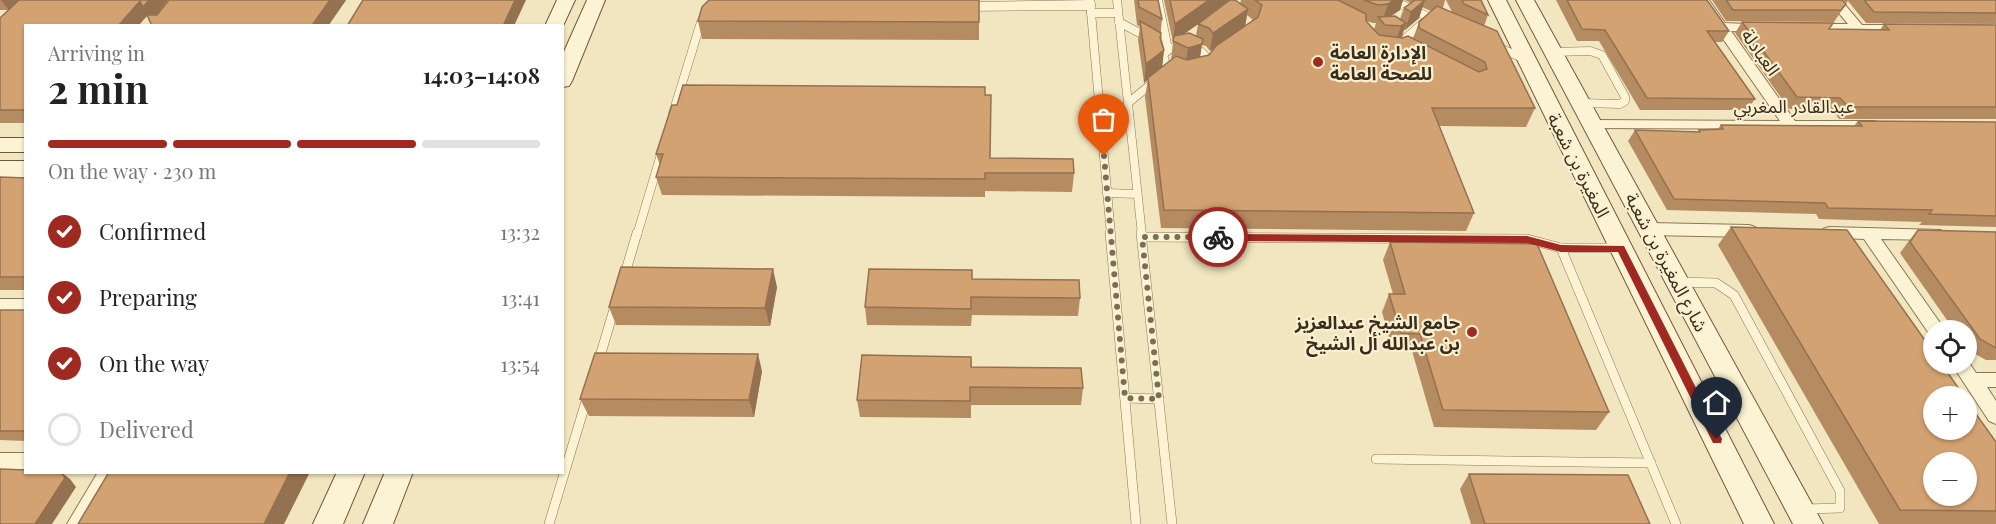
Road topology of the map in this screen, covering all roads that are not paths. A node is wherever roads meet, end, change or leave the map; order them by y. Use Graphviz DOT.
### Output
graph roads {
  1 [pos="566,0"];
  2 [pos="596,0"];
  3 [pos="1117,0"];
  4 [pos="1158,0"];
  5 [pos="1392,0"];
  6 [pos="1497,0"];
  7 [pos="1525,0"];
  8 [pos="1702,0"];
  9 [pos="1834,0"];
  10 [pos="1091,6"];
  11 [pos="961,7"];
  12 [pos="714,8"];
  13 [pos="1411,9"];
  14 [pos="1403,15"];
  15 [pos="1429,17"];
  16 [pos="1119,18"];
  17 [pos="555,24"];
  18 [pos="1446,25"];
  19 [pos="1722,27"];
  20 [pos="1858,28"];
  21 [pos="1915,29"];
  22 [pos="1399,31"];
  23 [pos="1189,39"];
  24 [pos="1485,42"];
  25 [pos="1181,45"];
  26 [pos="1168,49"];
  27 [pos="1553,52"];
  28 [pos="1216,54"];
  29 [pos="1208,60"];
  30 [pos="1526,60"];
  31 [pos="1171,68"];
  32 [pos="1203,68"];
  33 [pos="1184,72"];
  34 [pos="564,76"];
  35 [pos="1128,103"];
  36 [pos="1581,103"];
  37 [pos="670,125"];
  38 [pos="1593,125"];
  39 [pos="1790,125"];
  40 [pos="1893,126"];
  41 [pos="0,145"];
  42 [pos="24,145"];
  43 [pos="663,147"];
  44 [pos="0,169"];
  45 [pos="24,169"];
  46 [pos="1107,193"];
  47 [pos="1137,194"];
  48 [pos="1648,229"];
  49 [pos="1764,231"];
  50 [pos="1811,232"];
  51 [pos="1869,234"];
  52 [pos="1950,234"];
  53 [pos="1142,237"];
  54 [pos="1561,248"];
  55 [pos="1621,248"];
  56 [pos="1678,282"];
  57 [pos="620,290"];
  58 [pos="616,301"];
  59 [pos="0,306"];
  60 [pos="24,306"];
  61 [pos="1929,320"];
  62 [pos="596,368"];
  63 [pos="1967,374"];
  64 [pos="1971,380"];
  65 [pos="1996,380"];
  66 [pos="590,390"];
  67 [pos="1125,398"];
  68 [pos="1159,399"];
  69 [pos="1996,416"];
  70 [pos="1376,459"];
  71 [pos="0,461"];
  72 [pos="24,461"];
  73 [pos="1651,463"];
  74 [pos="108,474"];
  75 [pos="350,474"];
  76 [pos="398,474"];
  77 [pos="1804,516"];
  78 [pos="77,524"];
  79 [pos="328,524"];
  80 [pos="378,524"];
  81 [pos="549,524"];
  82 [pos="1136,524"];
  83 [pos="1172,524"];
  84 [pos="1676,524"];
  85 [pos="1759,524"];
  1 -- 17 [label="street"];
  2 -- 34 [label="street"];
  3 -- 16 [label="lane"];
  4 -- 26 [label="lane"];
  5 -- 13 [label="lane"];
  6 -- 30 [label="street, المغيرة بن شعبة"];
  7 -- 27 [label="street, شارع المغيرة بن شعبة"];
  8 -- 19 [label="street, العبادلة"];
  9 -- 20 [label="street"];
  10 -- 11 [label="lane"];
  10 -- 16 [label="lane"];
  10 -- 46 [label="lane"];
  12 -- 37 [label="lane"];
  13 -- 14 [label="lane"];
  13 -- 15 [label="lane"];
  15 -- 18 [label="lane"];
  15 -- 22 [label="lane"];
  16 -- 26 [label="lane"];
  16 -- 35 [label="lane"];
  19 -- 20 [label="street"];
  19 -- 39 [label="street, العبادلة"];
  20 -- 21 [label="street"];
  23 -- 25 [label="lane"];
  24 -- 30 [label="lane"];
  25 -- 26 [label="lane"];
  25 -- 29 [label="lane"];
  26 -- 31 [label="lane"];
  27 -- 36 [label="street, شارع المغيرة بن شعبة"];
  27 -- 36 [label="lane"];
  28 -- 29 [label="lane"];
  29 -- 32 [label="lane"];
  30 -- 55 [label="street, المغيرة بن شعبة"];
  31 -- 33 [label="lane"];
  31 -- 35 [label="lane"];
  35 -- 47 [label="lane"];
  36 -- 38 [label="street, شارع المغيرة بن شعبة"];
  38 -- 39 [label="street, عبدالقادر المغربي"];
  38 -- 48 [label="street, شارع المغيرة بن شعبة"];
  39 -- 40 [label="street, عبدالقادر المغربي"];
  41 -- 42 [label="street"];
  43 -- 57 [label="lane"];
  44 -- 45 [label="street"];
  46 -- 47 [label="lane"];
  46 -- 67 [label="lane"];
  47 -- 53 [label="lane"];
  48 -- 49 [label="street"];
  48 -- 56 [label="street, شارع المغيرة بن شعبة"];
  50 -- 51 [label="street"];
  51 -- 52 [label="street"];
  51 -- 61 [label="street"];
  53 -- 54 [label="lane"];
  53 -- 68 [label="lane"];
  54 -- 55 [label="lane"];
  54 -- 73 [label="lane"];
  55 -- 85 [label="street, المغيرة بن شعبة"];
  56 -- 77 [label="street, شارع المغيرة بن شعبة"];
  56 -- 77 [label="lane"];
  58 -- 62 [label="lane"];
  59 -- 60 [label="street"];
  63 -- 64 [label="street"];
  64 -- 65 [label="street"];
  64 -- 69 [label="street"];
  66 -- 81 [label="lane"];
  67 -- 68 [label="lane"];
  67 -- 82 [label="lane"];
  68 -- 83 [label="lane"];
  70 -- 73 [label="lane"];
  71 -- 72 [label="street"];
  73 -- 84 [label="lane"];
  74 -- 78 [label="street"];
  75 -- 79 [label="street"];
  76 -- 80 [label="street"];
}
